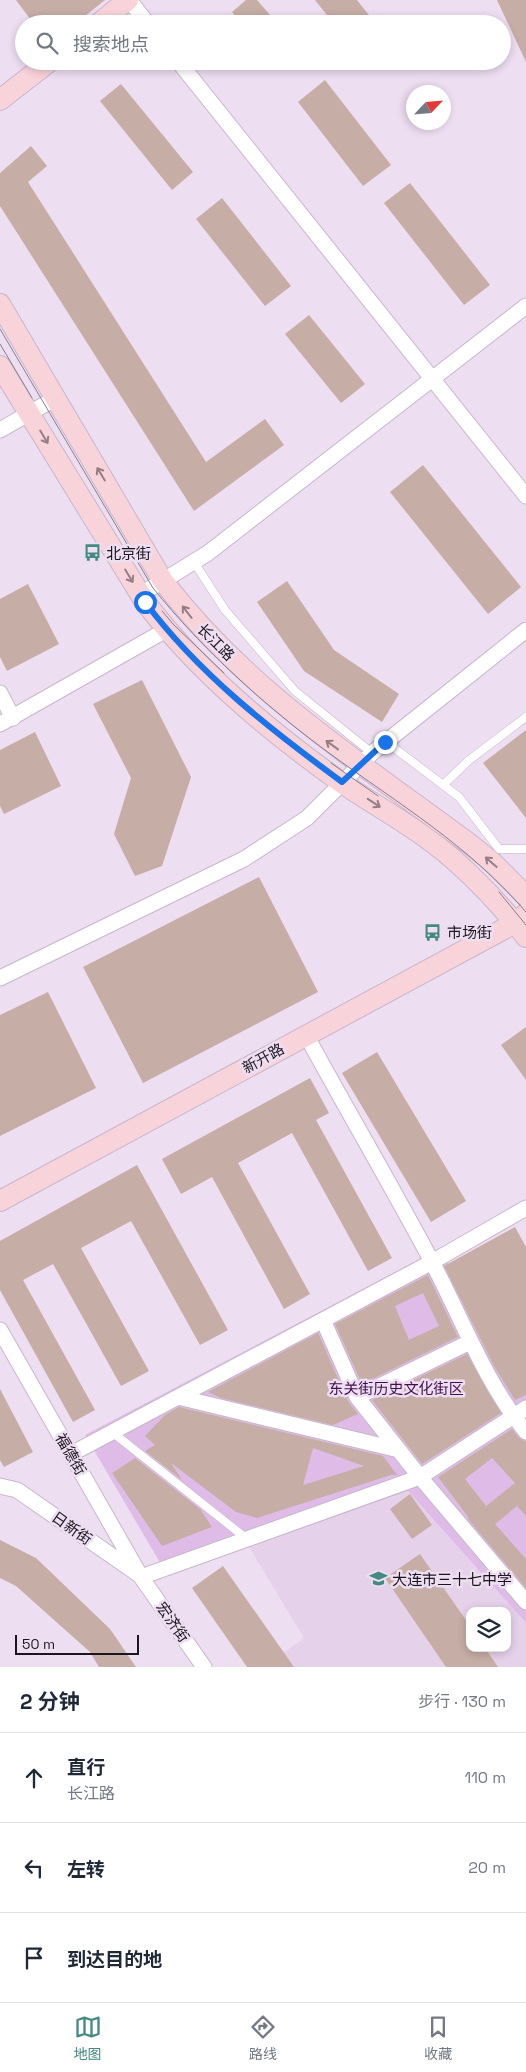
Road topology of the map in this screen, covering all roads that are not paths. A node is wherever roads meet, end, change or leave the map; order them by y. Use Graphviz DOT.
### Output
graph roads {
  1 [pos="129,0"];
  2 [pos="110,15"];
  3 [pos="141,15"];
  4 [pos="38,70"];
  5 [pos="185,70"];
  6 [pos="0,100"];
  7 [pos="0,304"];
  8 [pos="526,306"];
  9 [pos="0,366"];
  10 [pos="432,379"];
  11 [pos="56,398"];
  12 [pos="30,414"];
  13 [pos="0,430"];
  14 [pos="526,496"];
  15 [pos="194,562"];
  16 [pos="163,581"];
  17 [pos="140,595"];
  18 [pos="166,630"];
  19 [pos="526,630"];
  20 [pos="0,693"];
  21 [pos="526,717"];
  22 [pos="6,721"];
  23 [pos="385,742"];
  24 [pos="366,759"];
  25 [pos="342,782"];
  26 [pos="443,785"];
  27 [pos="526,849"];
  28 [pos="526,896"];
  29 [pos="522,925"];
  30 [pos="0,978"];
  31 [pos="306,1035"];
  32 [pos="0,1201"];
  33 [pos="526,1208"];
  34 [pos="432,1262"];
  35 [pos="322,1320"];
  36 [pos="0,1330"];
  37 [pos="470,1342"];
  38 [pos="178,1397"];
  39 [pos="358,1397"];
  40 [pos="526,1408"];
  41 [pos="512,1416"];
  42 [pos="112,1432"];
  43 [pos="526,1432"];
  44 [pos="399,1450"];
  45 [pos="71,1454"];
  46 [pos="420,1477"];
  47 [pos="0,1486"];
  48 [pos="247,1539"];
  49 [pos="142,1577"];
  50 [pos="526,1602"];
  51 [pos="204,1667"];
  1 -- 2 [label="main road"];
  1 -- 3 [label="street"];
  4 -- 6 [label="main road"];
  5 -- 10 [label="street"];
  7 -- 11 [label="main road, 长江路"];
  8 -- 10 [label="street"];
  9 -- 12 [label="main road, 长江路"];
  10 -- 14 [label="street"];
  10 -- 15 [label="street"];
  11 -- 12 [label="street"];
  16 -- 11 [label="main road, 长江路, one-way"];
  12 -- 13 [label="street"];
  12 -- 17 [label="main road, 长江路, one-way"];
  15 -- 16 [label="street"];
  15 -- 24 [label="lane"];
  16 -- 17 [label="street"];
  24 -- 16 [label="main road, 长江路, one-way"];
  17 -- 18 [label="main road, 长江路"];
  18 -- 22 [label="street"];
  18 -- 25 [label="main road, 长江路"];
  19 -- 23 [label="street"];
  20 -- 22 [label="street"];
  21 -- 26 [label="lane"];
  23 -- 24 [label="street"];
  23 -- 26 [label="lane"];
  24 -- 25 [label="street"];
  28 -- 24 [label="main road, 长江路, one-way"];
  25 -- 29 [label="main road, 长江路, one-way"];
  25 -- 30 [label="street"];
  26 -- 27 [label="lane"];
  29 -- 31 [label="main road, 新开路"];
  31 -- 32 [label="main road, 新开路"];
  31 -- 34 [label="street"];
  33 -- 34 [label="street"];
  34 -- 35 [label="street"];
  34 -- 37 [label="street"];
  35 -- 38 [label="street"];
  35 -- 39 [label="street"];
  36 -- 45 [label="street, 福德街"];
  37 -- 39 [label="street"];
  37 -- 41 [label="street"];
  38 -- 42 [label="street"];
  38 -- 44 [label="street"];
  39 -- 44 [label="street"];
  40 -- 41 [label="street"];
  41 -- 43 [label="street"];
  41 -- 46 [label="street"];
  42 -- 45 [label="street"];
  42 -- 48 [label="lane"];
  44 -- 46 [label="street"];
  45 -- 49 [label="street, 福德街"];
  46 -- 48 [label="street"];
  46 -- 50 [label="street"];
  47 -- 49 [label="street, 日新街"];
  48 -- 49 [label="street"];
  49 -- 51 [label="street, 宏济街"];
}
